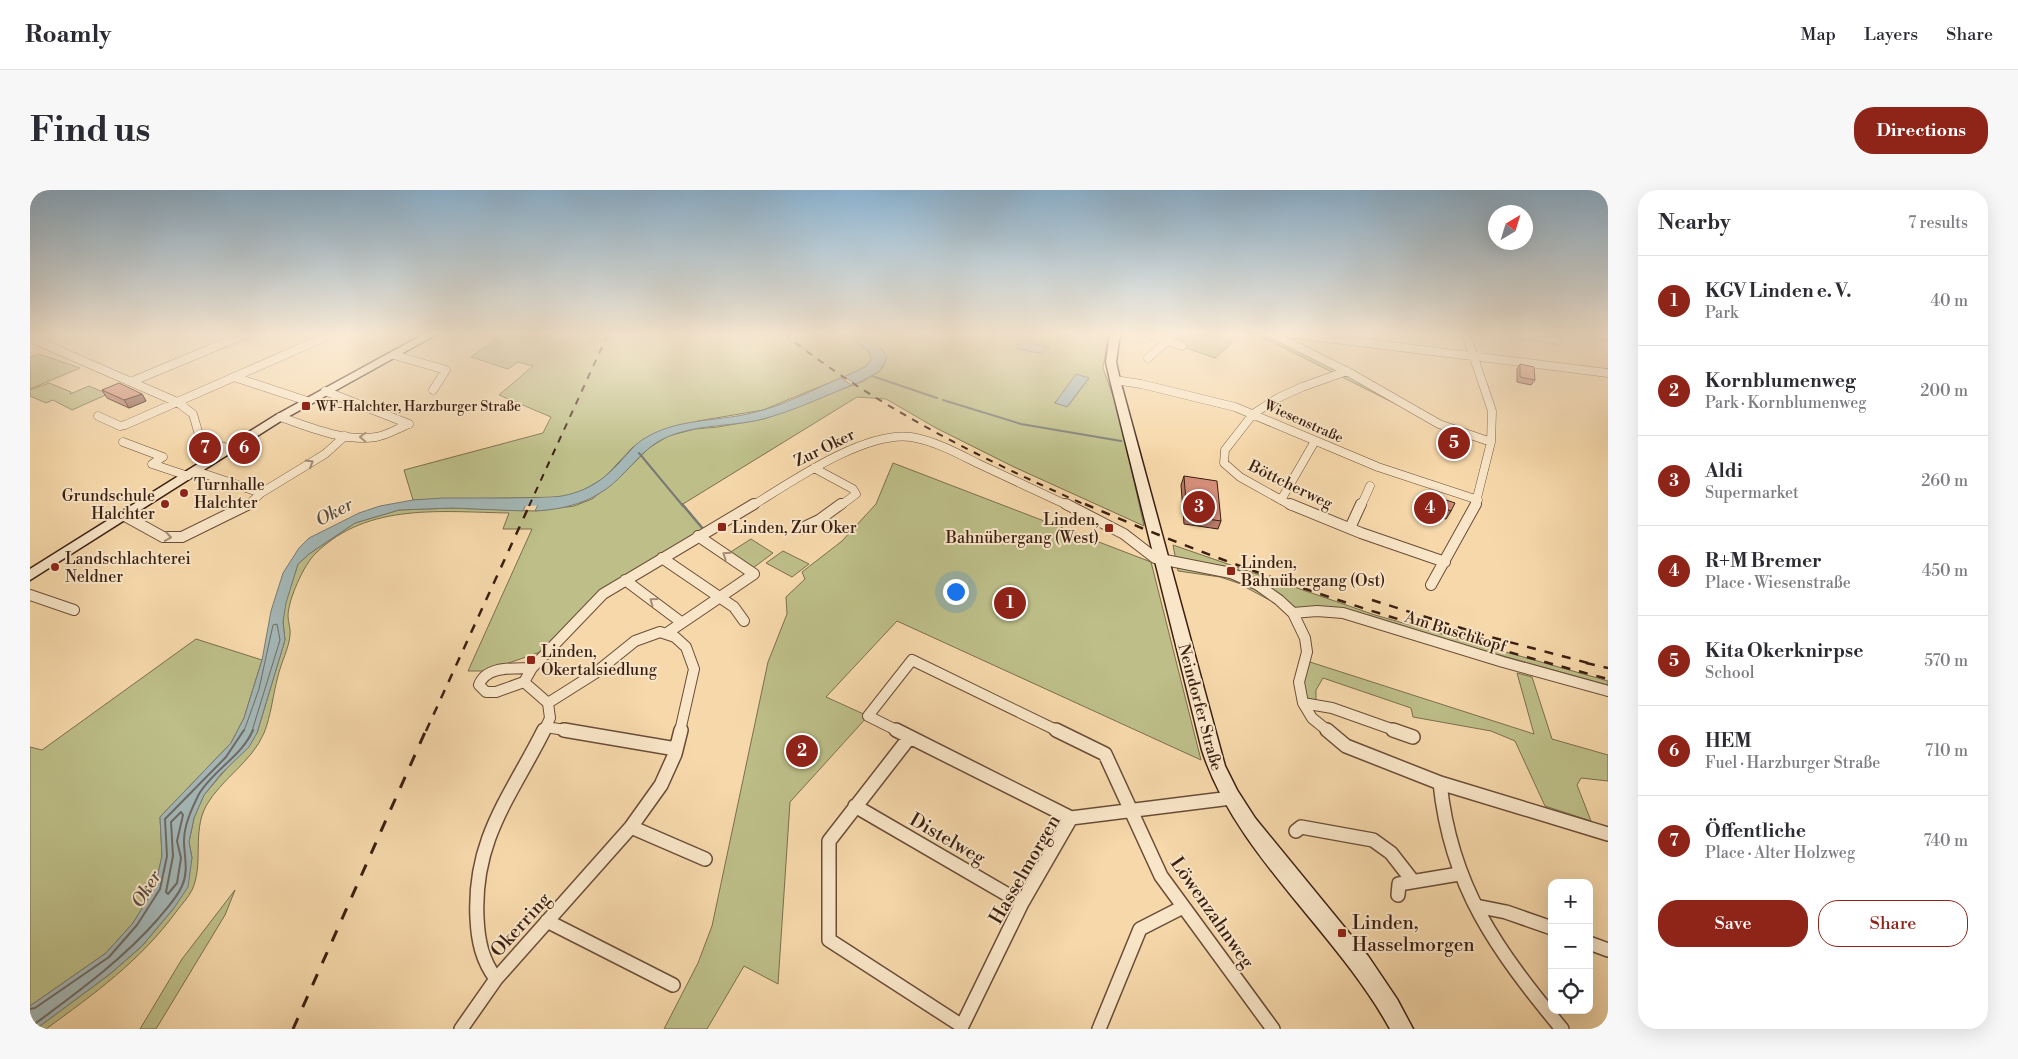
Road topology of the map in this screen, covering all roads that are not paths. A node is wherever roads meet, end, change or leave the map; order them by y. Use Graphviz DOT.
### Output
graph roads {
  1 [pos="112,373"];
  2 [pos="154,373"];
  3 [pos="243,373"];
  4 [pos="359,373"];
  5 [pos="444,373"];
  6 [pos="1113,373"];
  7 [pos="1340,373"];
  8 [pos="1350,373"];
  9 [pos="1480,373"];
  10 [pos="234,377"];
  11 [pos="1114,380"];
  12 [pos="133,382"];
  13 [pos="433,390"];
  14 [pos="325,391"];
  15 [pos="307,401"];
  16 [pos="177,402"];
  17 [pos="1253,414"];
  18 [pos="98,416"];
  19 [pos="280,417"];
  20 [pos="345,436"];
  21 [pos="1315,441"];
  22 [pos="123,442"];
  23 [pos="1490,442"];
  24 [pos="230,449"];
  25 [pos="814,468"];
  26 [pos="192,474"];
  27 [pos="1370,486"];
  28 [pos="261,493"];
  29 [pos="1281,500"];
  30 [pos="1478,500"];
  31 [pos="125,516"];
  32 [pos="1350,528"];
  33 [pos="800,529"];
  34 [pos="698,536"];
  35 [pos="662,558"];
  36 [pos="1163,561"];
  37 [pos="1445,562"];
  38 [pos="30,575"];
  39 [pos="625,580"];
  40 [pos="1431,585"];
  41 [pos="30,595"];
  42 [pos="719,597"];
  43 [pos="74,610"];
  44 [pos="1293,613"];
  45 [pos="744,621"];
  46 [pos="681,622"];
  47 [pos="667,633"];
  48 [pos="532,668"];
  49 [pos="524,682"];
  50 [pos="1608,691"];
  51 [pos="548,702"];
  52 [pos="1303,703"];
  53 [pos="546,727"];
  54 [pos="1413,737"];
  55 [pos="909,738"];
  56 [pos="676,749"];
  57 [pos="1440,783"];
  58 [pos="1231,798"];
  59 [pos="855,806"];
  60 [pos="1132,811"];
  61 [pos="1071,818"];
  62 [pos="631,828"];
  63 [pos="1296,830"];
  64 [pos="1608,834"];
  65 [pos="705,859"];
  66 [pos="1459,874"];
  67 [pos="1412,880"];
  68 [pos="1398,895"];
  69 [pos="1022,903"];
  70 [pos="1476,906"];
  71 [pos="1183,907"];
  72 [pos="547,921"];
  73 [pos="1548,927"];
  74 [pos="1593,944"];
  75 [pos="1608,950"];
  76 [pos="496,979"];
  77 [pos="673,985"];
  78 [pos="461,1029"];
  79 [pos="1099,1029"];
  80 [pos="1273,1029"];
  81 [pos="1402,1029"];
  82 [pos="1562,1029"];
  1 -- 12 [label="street"];
  2 -- 12 [label="street"];
  3 -- 10 [label="street"];
  4 -- 14 [label="street"];
  5 -- 13 [label="street"];
  6 -- 11 [label="street, Neindorfer Straße"];
  7 -- 17 [label="street, Böttcherweg"];
  8 -- 23 [label="street"];
  9 -- 23 [label="street"];
  10 -- 15 [label="street"];
  10 -- 16 [label="street"];
  11 -- 17 [label="street, Wiesenstraße"];
  11 -- 36 [label="street, Neindorfer Straße"];
  12 -- 16 [label="street"];
  14 -- 15 [label="street"];
  14 -- 20 [label="street, one-way"];
  15 -- 19 [label="street"];
  16 -- 18 [label="street"];
  16 -- 24 [label="street"];
  17 -- 21 [label="street, Wiesenstraße"];
  17 -- 29 [label="street, Böttcherweg"];
  19 -- 20 [label="street"];
  19 -- 24 [label="street"];
  28 -- 20 [label="street, one-way"];
  21 -- 29 [label="street"];
  21 -- 30 [label="street, Wiesenstraße"];
  22 -- 26 [label="street"];
  23 -- 30 [label="street"];
  24 -- 26 [label="street"];
  25 -- 33 [label="street"];
  25 -- 34 [label="street, Zur Oker"];
  25 -- 36 [label="street, Zur Oker"];
  26 -- 28 [label="street"];
  26 -- 31 [label="street"];
  27 -- 32 [label="street"];
  31 -- 28 [label="street, one-way"];
  29 -- 32 [label="street, Böttcherweg"];
  30 -- 37 [label="street"];
  31 -- 38 [label="street"];
  32 -- 37 [label="street, Böttcherweg"];
  34 -- 35 [label="street, Zur Oker"];
  42 -- 34 [label="street, one-way"];
  35 -- 39 [label="street, Zur Oker"];
  35 -- 42 [label="street"];
  36 -- 44 [label="street"];
  36 -- 58 [label="street, Neindorfer Straße"];
  37 -- 40 [label="street"];
  46 -- 39 [label="street, one-way"];
  39 -- 48 [label="street, Zur Oker"];
  41 -- 43 [label="street"];
  42 -- 45 [label="street"];
  42 -- 46 [label="street"];
  44 -- 50 [label="street, Am Buschkopf"];
  44 -- 52 [label="street"];
  46 -- 47 [label="street"];
  47 -- 51 [label="street"];
  47 -- 56 [label="street, Okerring"];
  48 -- 49 [label="street, Zur Oker"];
  48 -- 49 [label="street"];
  49 -- 51 [label="street"];
  51 -- 53 [label="street, Okerring"];
  52 -- 54 [label="street"];
  52 -- 57 [label="street"];
  53 -- 56 [label="street"];
  53 -- 76 [label="street, Okerring"];
  55 -- 59 [label="street"];
  55 -- 60 [label="street, Löwenzahnweg"];
  55 -- 61 [label="street"];
  56 -- 62 [label="street, Okerring"];
  57 -- 64 [label="street"];
  57 -- 66 [label="street"];
  58 -- 60 [label="street, Hasselmorgen"];
  58 -- 81 [label="street, Neindorfer Straße"];
  59 -- 69 [label="street, Distelweg"];
  59 -- 69 [label="street, Hasselmorgen"];
  60 -- 61 [label="street, Hasselmorgen"];
  60 -- 71 [label="street, Löwenzahnweg"];
  61 -- 69 [label="street, Hasselmorgen"];
  62 -- 65 [label="street"];
  62 -- 72 [label="street, Okerring"];
  63 -- 67 [label="street"];
  66 -- 67 [label="street"];
  66 -- 70 [label="street"];
  67 -- 68 [label="street"];
  70 -- 73 [label="street"];
  70 -- 82 [label="street"];
  71 -- 79 [label="street"];
  71 -- 80 [label="street, Löwenzahnweg"];
  72 -- 76 [label="street, Okerring"];
  72 -- 77 [label="street"];
  74 -- 75 [label="street"];
  76 -- 78 [label="street"];
}
